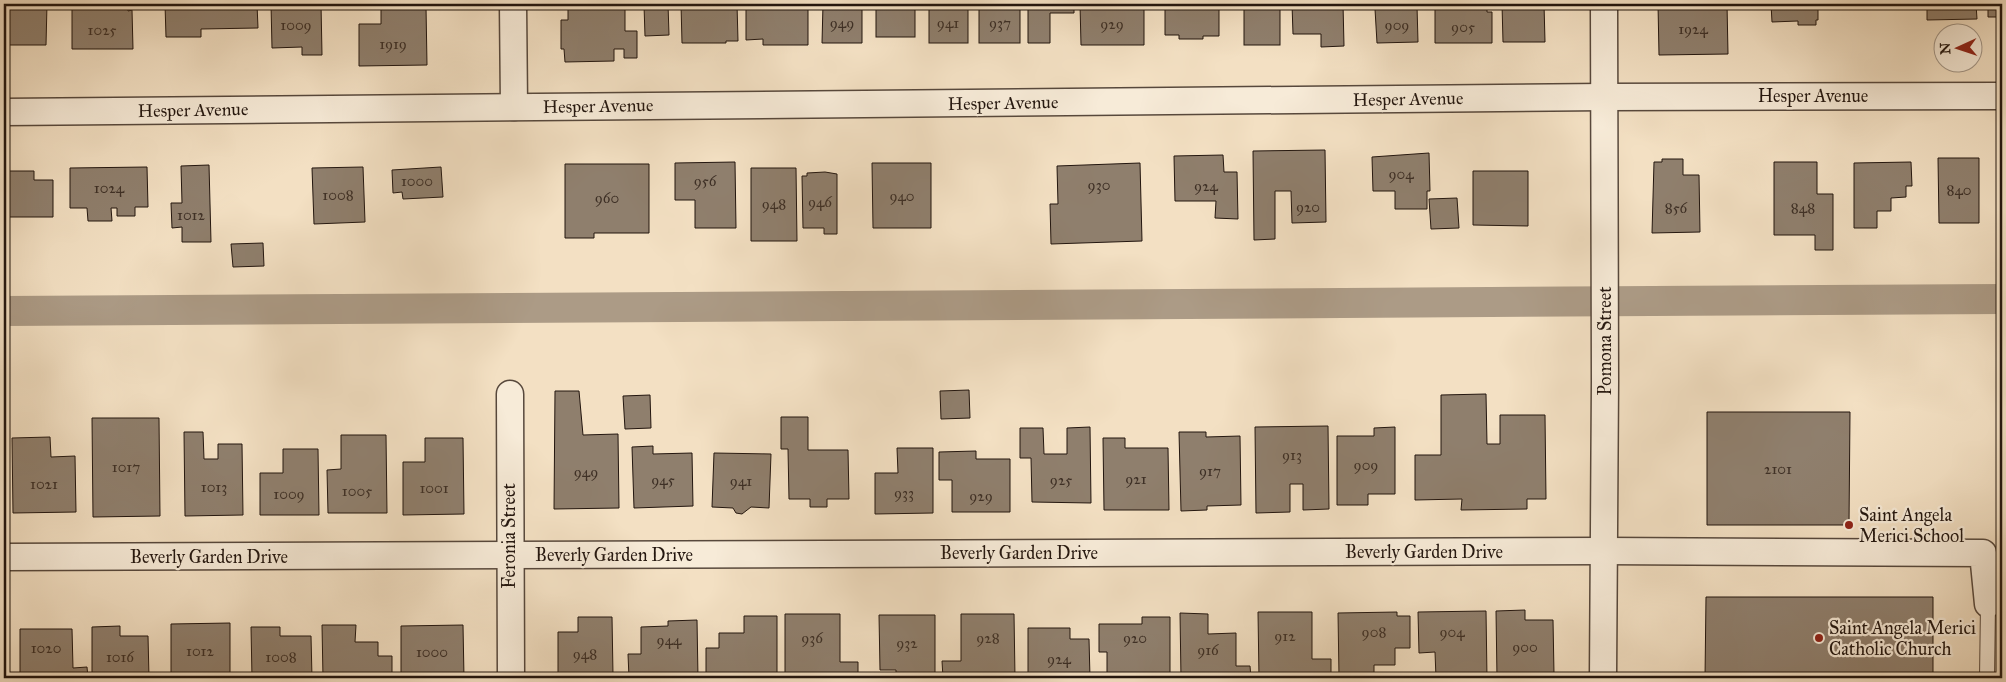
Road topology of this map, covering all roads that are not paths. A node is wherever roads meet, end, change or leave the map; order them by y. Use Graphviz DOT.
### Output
graph roads {
  1 [pos="513,4"];
  2 [pos="1604,4"];
  3 [pos="2002,96"];
  4 [pos="1605,97"];
  5 [pos="514,107"];
  6 [pos="4,112"];
  7 [pos="510,394"];
  8 [pos="1604,551"];
  9 [pos="509,555"];
  10 [pos="4,557"];
  11 [pos="1995,604"];
  12 [pos="511,678"];
  13 [pos="1603,678"];
  14 [pos="1988,678"];
  1 -- 5 [label="street"];
  2 -- 4 [label="street, Pomona Street"];
  3 -- 4 [label="street, Hesper Avenue"];
  4 -- 5 [label="street, Hesper Avenue"];
  4 -- 8 [label="street, Pomona Street"];
  5 -- 6 [label="street, Hesper Avenue"];
  7 -- 9 [label="street, Feronia Street"];
  8 -- 9 [label="street, Beverly Garden Drive"];
  8 -- 11 [label="street, Beverly Garden Drive"];
  8 -- 13 [label="street, Pomona Street"];
  9 -- 10 [label="street, Beverly Garden Drive"];
  9 -- 12 [label="street, Feronia Street"];
  11 -- 14 [label="lane"];
}
